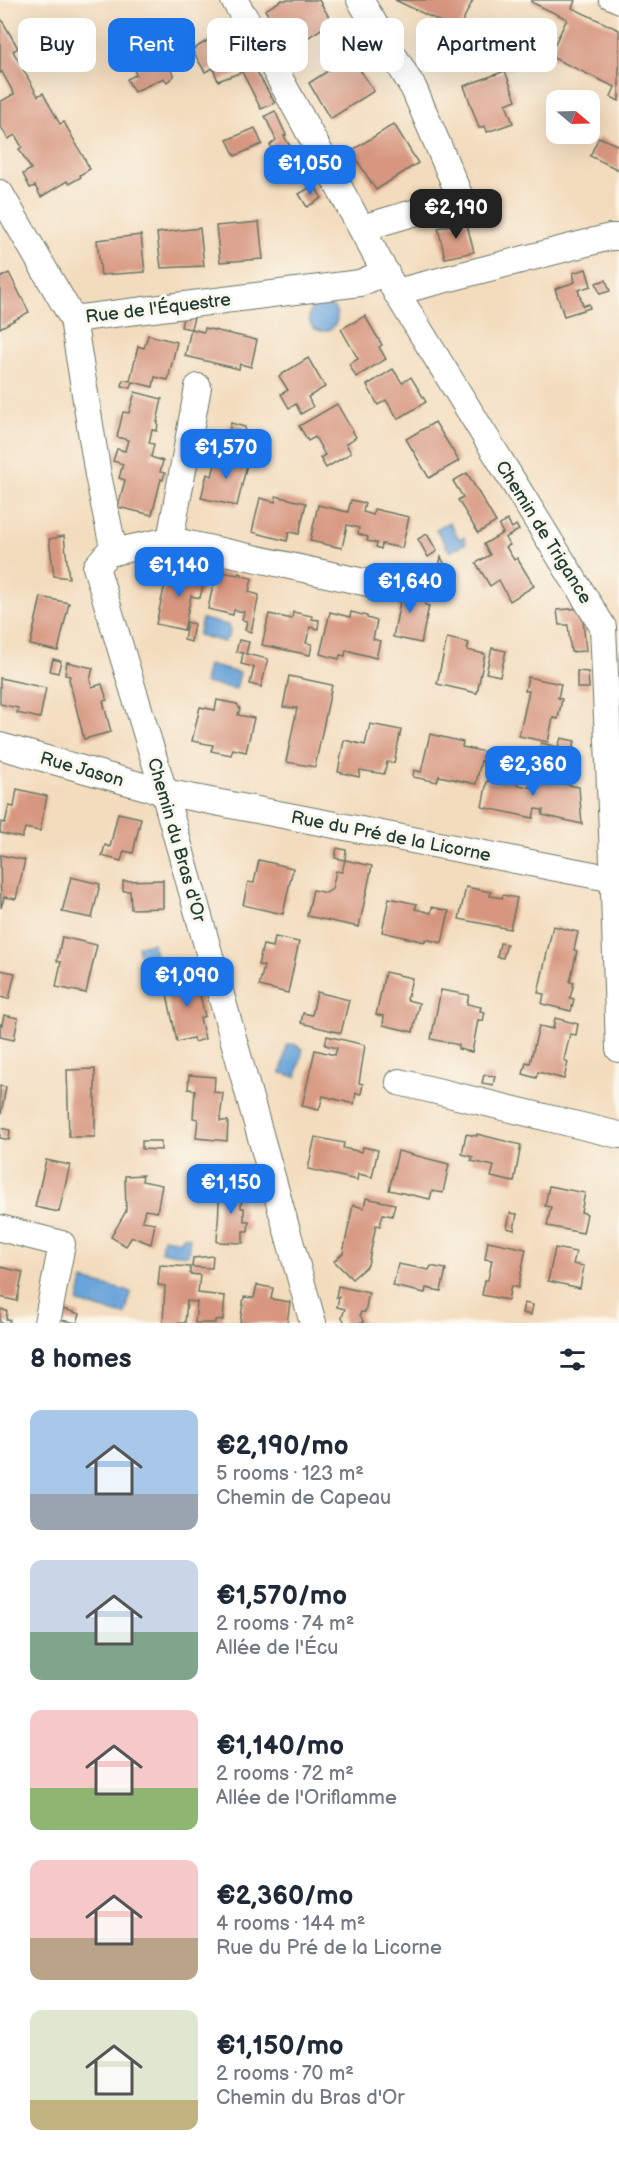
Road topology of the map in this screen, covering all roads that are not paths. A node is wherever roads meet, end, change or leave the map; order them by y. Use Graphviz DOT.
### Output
graph roads {
  1 [pos="234,0"];
  2 [pos="360,0"];
  3 [pos="606,0"];
  4 [pos="619,6"];
  5 [pos="0,193"];
  6 [pos="362,228"];
  7 [pos="619,237"];
  8 [pos="391,282"];
  9 [pos="73,319"];
  10 [pos="198,387"];
  11 [pos="170,540"];
  12 [pos="105,559"];
  13 [pos="373,584"];
  14 [pos="611,629"];
  15 [pos="0,746"];
  16 [pos="164,792"];
  17 [pos="616,879"];
  18 [pos="619,1049"];
  19 [pos="399,1083"];
  20 [pos="619,1136"];
  21 [pos="0,1228"];
  22 [pos="46,1323"];
  23 [pos="313,1323"];
  1 -- 6 [label="street, Chemin de Trigance"];
  2 -- 6 [label="street"];
  3 -- 4 [label="lane"];
  5 -- 9 [label="street, Rue de l'Équestre"];
  6 -- 8 [label="street, Chemin de Trigance"];
  7 -- 8 [label="street, Rue de l'Équestre"];
  8 -- 9 [label="street, Rue de l'Équestre"];
  8 -- 14 [label="street, Chemin de Trigance"];
  9 -- 12 [label="street, Chemin du Bras d'Or"];
  10 -- 11 [label="street"];
  11 -- 12 [label="street"];
  11 -- 13 [label="street"];
  12 -- 16 [label="street, Chemin du Bras d'Or"];
  14 -- 17 [label="street, Chemin de Trigance"];
  15 -- 16 [label="street, Rue Jason"];
  16 -- 17 [label="street, Rue du Pré de la Licorne"];
  16 -- 23 [label="street, Chemin du Bras d'Or"];
  17 -- 18 [label="street, Chemin de Trigance"];
  19 -- 20 [label="street"];
  21 -- 22 [label="street"];
}
